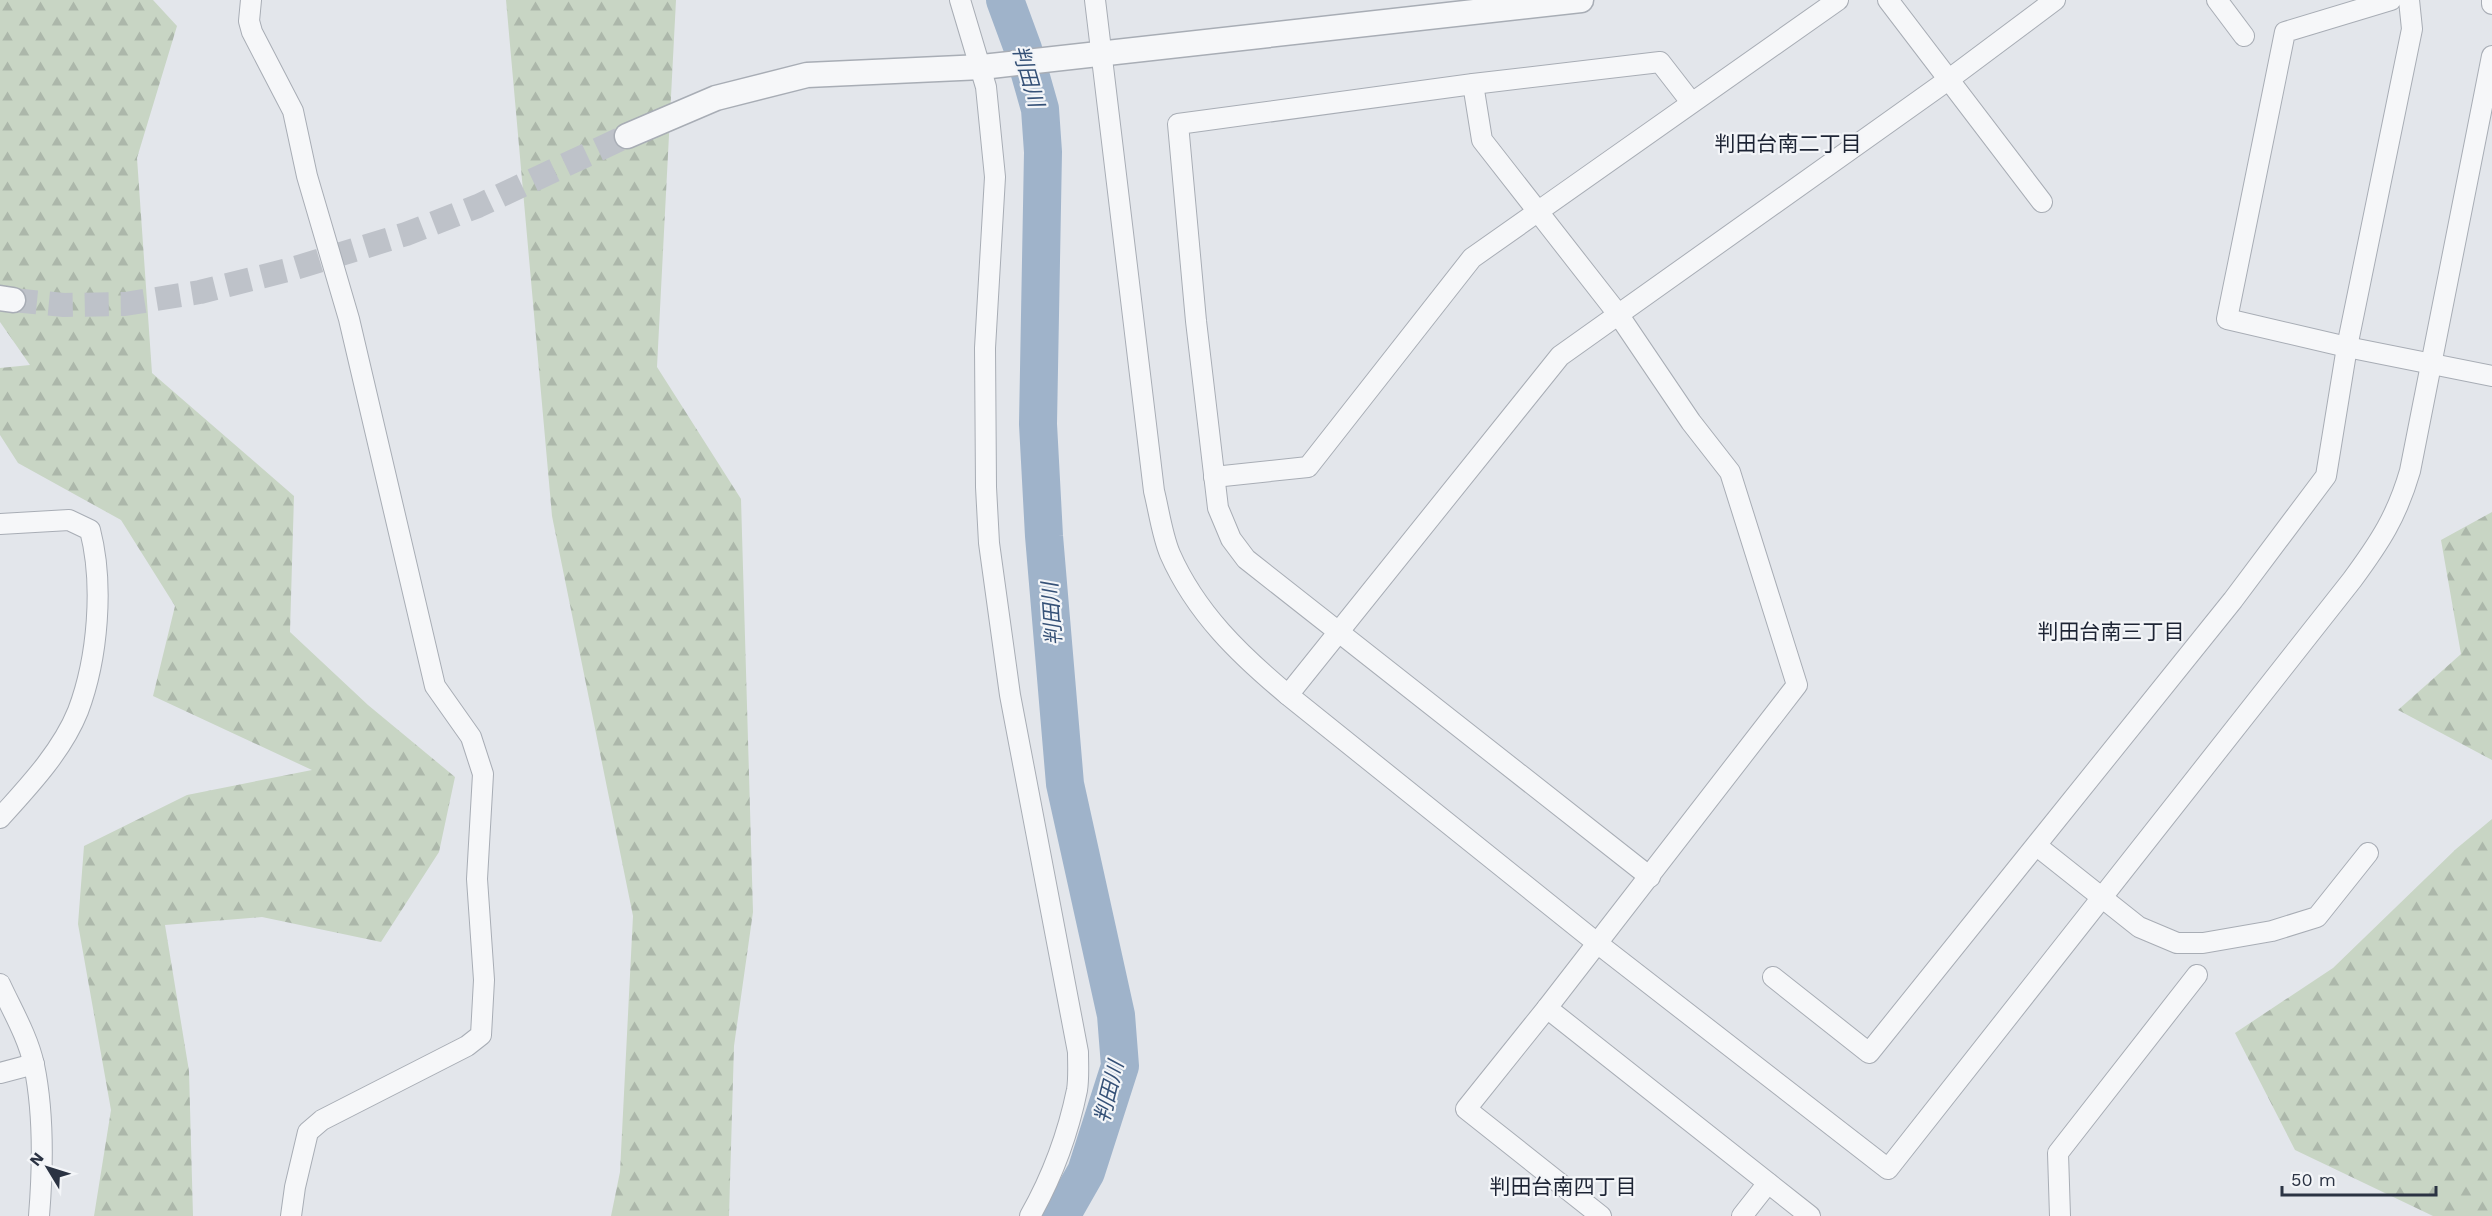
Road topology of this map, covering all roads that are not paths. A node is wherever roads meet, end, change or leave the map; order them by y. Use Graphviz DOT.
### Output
graph roads {
  1 [pos="251,0"];
  2 [pos="960,0"];
  3 [pos="1095,0"];
  4 [pos="1581,0"];
  5 [pos="1838,0"];
  6 [pos="1888,0"];
  7 [pos="2055,0"];
  8 [pos="2217,0"];
  9 [pos="2391,0"];
  10 [pos="2409,0"];
  11 [pos="2244,36"];
  12 [pos="1102,54"];
  13 [pos="2492,56"];
  14 [pos="989,67"];
  15 [pos="1948,80"];
  16 [pos="1473,84"];
  17 [pos="1691,102"];
  18 [pos="627,136"];
  19 [pos="2042,202"];
  20 [pos="1537,213"];
  21 [pos="1618,314"];
  22 [pos="2347,347"];
  23 [pos="2432,363"];
  24 [pos="2492,376"];
  25 [pos="1214,477"];
  26 [pos="0,524"];
  27 [pos="1341,632"];
  28 [pos="1288,695"];
  29 [pos="0,818"];
  30 [pos="2037,846"];
  31 [pos="2368,853"];
  32 [pos="1650,877"];
  33 [pos="2101,896"];
  34 [pos="1597,943"];
  35 [pos="2197,975"];
  36 [pos="1773,977"];
  37 [pos="0,984"];
  38 [pos="1547,1008"];
  39 [pos="34,1064"];
  40 [pos="0,1073"];
  41 [pos="1768,1183"];
  42 [pos="1039,1214"];
  43 [pos="39,1216"];
  44 [pos="291,1216"];
  45 [pos="1601,1216"];
  46 [pos="1742,1216"];
  47 [pos="1810,1216"];
  48 [pos="2060,1216"];
  1 -- 44 [label="street"];
  2 -- 14 [label="street"];
  3 -- 12 [label="street"];
  4 -- 12 [label="street"];
  5 -- 17 [label="street"];
  6 -- 15 [label="street"];
  7 -- 15 [label="street"];
  8 -- 11 [label="street"];
  9 -- 22 [label="street"];
  10 -- 22 [label="street"];
  12 -- 14 [label="street"];
  12 -- 28 [label="street"];
  13 -- 23 [label="street"];
  14 -- 18 [label="street"];
  14 -- 42 [label="street"];
  15 -- 19 [label="street"];
  15 -- 21 [label="street"];
  16 -- 17 [label="street"];
  16 -- 20 [label="street"];
  16 -- 25 [label="street"];
  17 -- 20 [label="street"];
  20 -- 21 [label="street"];
  20 -- 25 [label="street"];
  21 -- 27 [label="street"];
  21 -- 32 [label="street"];
  22 -- 23 [label="street"];
  22 -- 30 [label="street"];
  23 -- 24 [label="street"];
  23 -- 33 [label="street"];
  25 -- 27 [label="street"];
  26 -- 29 [label="street"];
  27 -- 28 [label="street"];
  27 -- 32 [label="street"];
  28 -- 34 [label="street"];
  30 -- 33 [label="street"];
  30 -- 36 [label="street"];
  31 -- 33 [label="street"];
  32 -- 34 [label="street"];
  33 -- 34 [label="street"];
  34 -- 38 [label="street"];
  35 -- 48 [label="street"];
  37 -- 39 [label="street"];
  38 -- 41 [label="street"];
  38 -- 45 [label="street"];
  39 -- 40 [label="street"];
  39 -- 43 [label="street"];
  41 -- 46 [label="street"];
  41 -- 47 [label="street"];
}
